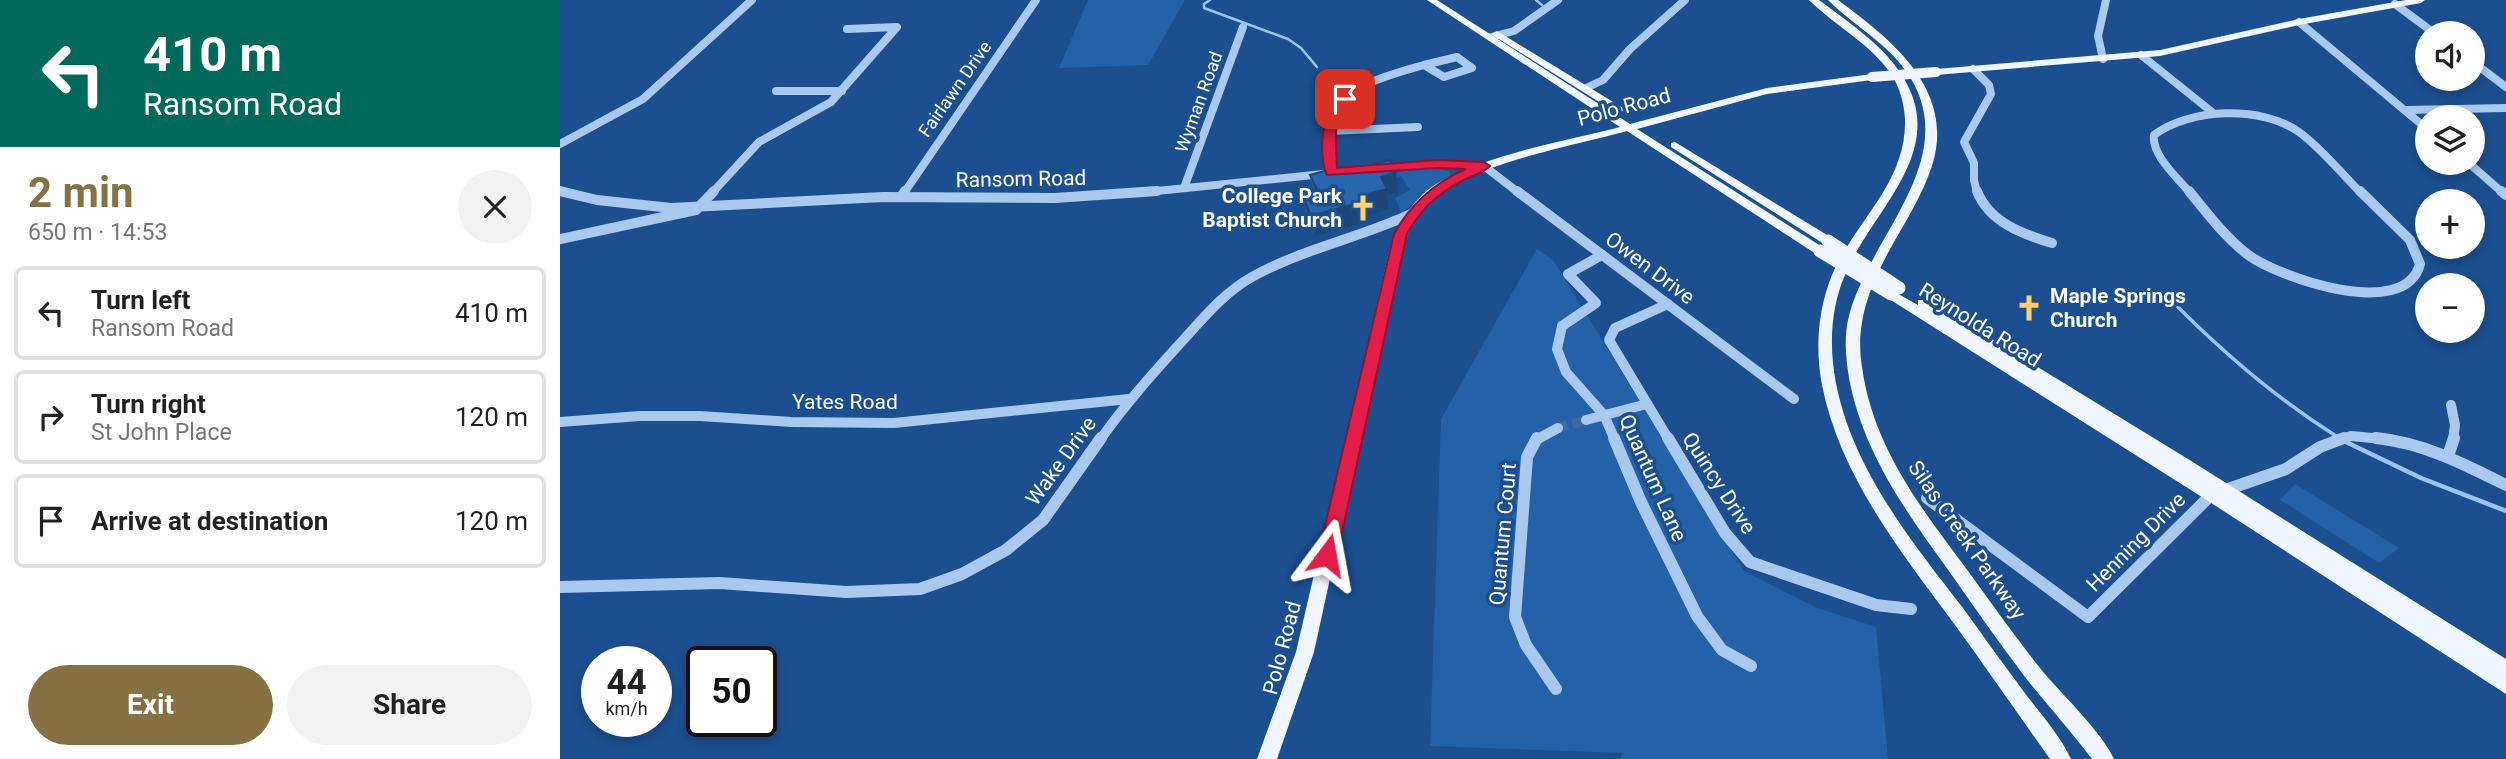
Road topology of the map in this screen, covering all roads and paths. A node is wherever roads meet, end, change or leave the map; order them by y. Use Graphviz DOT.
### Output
graph roads {
  1 [pos="752,0"];
  2 [pos="1036,0"];
  3 [pos="1431,0"];
  4 [pos="1445,0"];
  5 [pos="1558,0"];
  6 [pos="1685,0"];
  7 [pos="1813,0"];
  8 [pos="1832,0"];
  9 [pos="2106,0"];
  10 [pos="2421,0"];
  11 [pos="2395,4"];
  12 [pos="2418,21"];
  13 [pos="2299,22"];
  14 [pos="1242,27"];
  15 [pos="847,29"];
  16 [pos="1499,35"];
  17 [pos="1485,38"];
  18 [pos="2141,55"];
  19 [pos="2103,59"];
  20 [pos="1423,65"];
  21 [pos="1973,69"];
  22 [pos="2485,71"];
  23 [pos="2506,87"];
  24 [pos="1586,88"];
  25 [pos="776,91"];
  26 [pos="842,91"];
  27 [pos="2506,108"];
  28 [pos="2406,110"];
  29 [pos="2212,112"];
  30 [pos="2415,118"];
  31 [pos="1635,125"];
  32 [pos="1418,127"];
  33 [pos="1329,131"];
  34 [pos="560,144"];
  35 [pos="1484,166"];
  36 [pos="1371,169"];
  37 [pos="1345,171"];
  38 [pos="1331,173"];
  39 [pos="2483,175"];
  40 [pos="1184,188"];
  41 [pos="560,191"];
  42 [pos="2506,195"];
  43 [pos="901,197"];
  44 [pos="696,210"];
  45 [pos="1411,215"];
  46 [pos="560,239"];
  47 [pos="2052,243"];
  48 [pos="1602,255"];
  49 [pos="1668,304"];
  50 [pos="1129,399"];
  51 [pos="1794,399"];
  52 [pos="1647,404"];
  53 [pos="2451,405"];
  54 [pos="1605,415"];
  55 [pos="1586,420"];
  56 [pos="560,422"];
  57 [pos="1558,428"];
  58 [pos="2448,456"];
  59 [pos="2506,485"];
  60 [pos="2217,492"];
  61 [pos="1927,498"];
  62 [pos="560,587"];
  63 [pos="1911,609"];
  64 [pos="1751,667"];
  65 [pos="2506,669"];
  66 [pos="2506,686"];
  67 [pos="1556,689"];
  68 [pos="1268,759"];
  69 [pos="2061,759"];
  70 [pos="2104,759"];
  1 -- 34 [label="street"];
  2 -- 43 [label="street, Fairlawn Drive"];
  3 -- 17 [label="main road, Reynolda Road"];
  4 -- 16 [label="main road, Reynolda Road"];
  5 -- 16 [label="street"];
  6 -- 24 [label="street"];
  7 -- 69 [label="main road"];
  8 -- 70 [label="main road, Silas Creek Parkway"];
  9 -- 19 [label="street"];
  10 -- 11 [label="main road, Polo Road"];
  11 -- 12 [label="street"];
  11 -- 13 [label="main road, Polo Road"];
  13 -- 18 [label="main road, Polo Road"];
  13 -- 28 [label="street"];
  14 -- 40 [label="street, Wyman Road"];
  15 -- 26 [label="street"];
  16 -- 17 [label="street"];
  16 -- 24 [label="main road, Reynolda Road"];
  17 -- 31 [label="main road, Reynolda Road"];
  18 -- 19 [label="main road, Polo Road"];
  18 -- 29 [label="street"];
  19 -- 21 [label="main road, Polo Road"];
  20 -- 20 [label="street"];
  20 -- 33 [label="street"];
  21 -- 31 [label="main road, Polo Road, bridge"];
  21 -- 47 [label="street"];
  22 -- 23 [label="street"];
  24 -- 31 [label="main road, Reynolda Road"];
  25 -- 26 [label="street"];
  26 -- 44 [label="street"];
  27 -- 28 [label="street"];
  28 -- 30 [label="street"];
  29 -- 29 [label="street"];
  31 -- 35 [label="main road, Polo Road"];
  31 -- 60 [label="main road, Reynolda Road, bridge"];
  32 -- 33 [label="street"];
  33 -- 38 [label="street"];
  35 -- 36 [label="street"];
  35 -- 45 [label="main road, Polo Road"];
  35 -- 48 [label="street, Owen Drive"];
  37 -- 38 [label="street, Ransom Road"];
  38 -- 40 [label="street, Ransom Road"];
  39 -- 42 [label="street"];
  40 -- 43 [label="street, Ransom Road"];
  41 -- 44 [label="street, Ransom Road"];
  43 -- 44 [label="street, Ransom Road"];
  44 -- 46 [label="street"];
  45 -- 50 [label="street, Wake Drive"];
  45 -- 68 [label="main road, Polo Road"];
  48 -- 49 [label="street, Owen Drive"];
  48 -- 54 [label="street, Quantum Lane"];
  49 -- 51 [label="street, Owen Drive"];
  49 -- 52 [label="street, Quincy Drive"];
  50 -- 56 [label="street, Yates Road"];
  50 -- 62 [label="street, Wake Drive"];
  52 -- 54 [label="street"];
  52 -- 63 [label="street, Quincy Drive"];
  53 -- 58 [label="street"];
  54 -- 55 [label="street"];
  54 -- 64 [label="street, Quantum Lane"];
  57 -- 67 [label="street, Quantum Court"];
  58 -- 59 [label="street"];
  58 -- 60 [label="street"];
  60 -- 61 [label="street, Henning Drive"];
  60 -- 65 [label="main road, Reynolda Road"];
  60 -- 66 [label="main road, Reynolda Road"];
}
